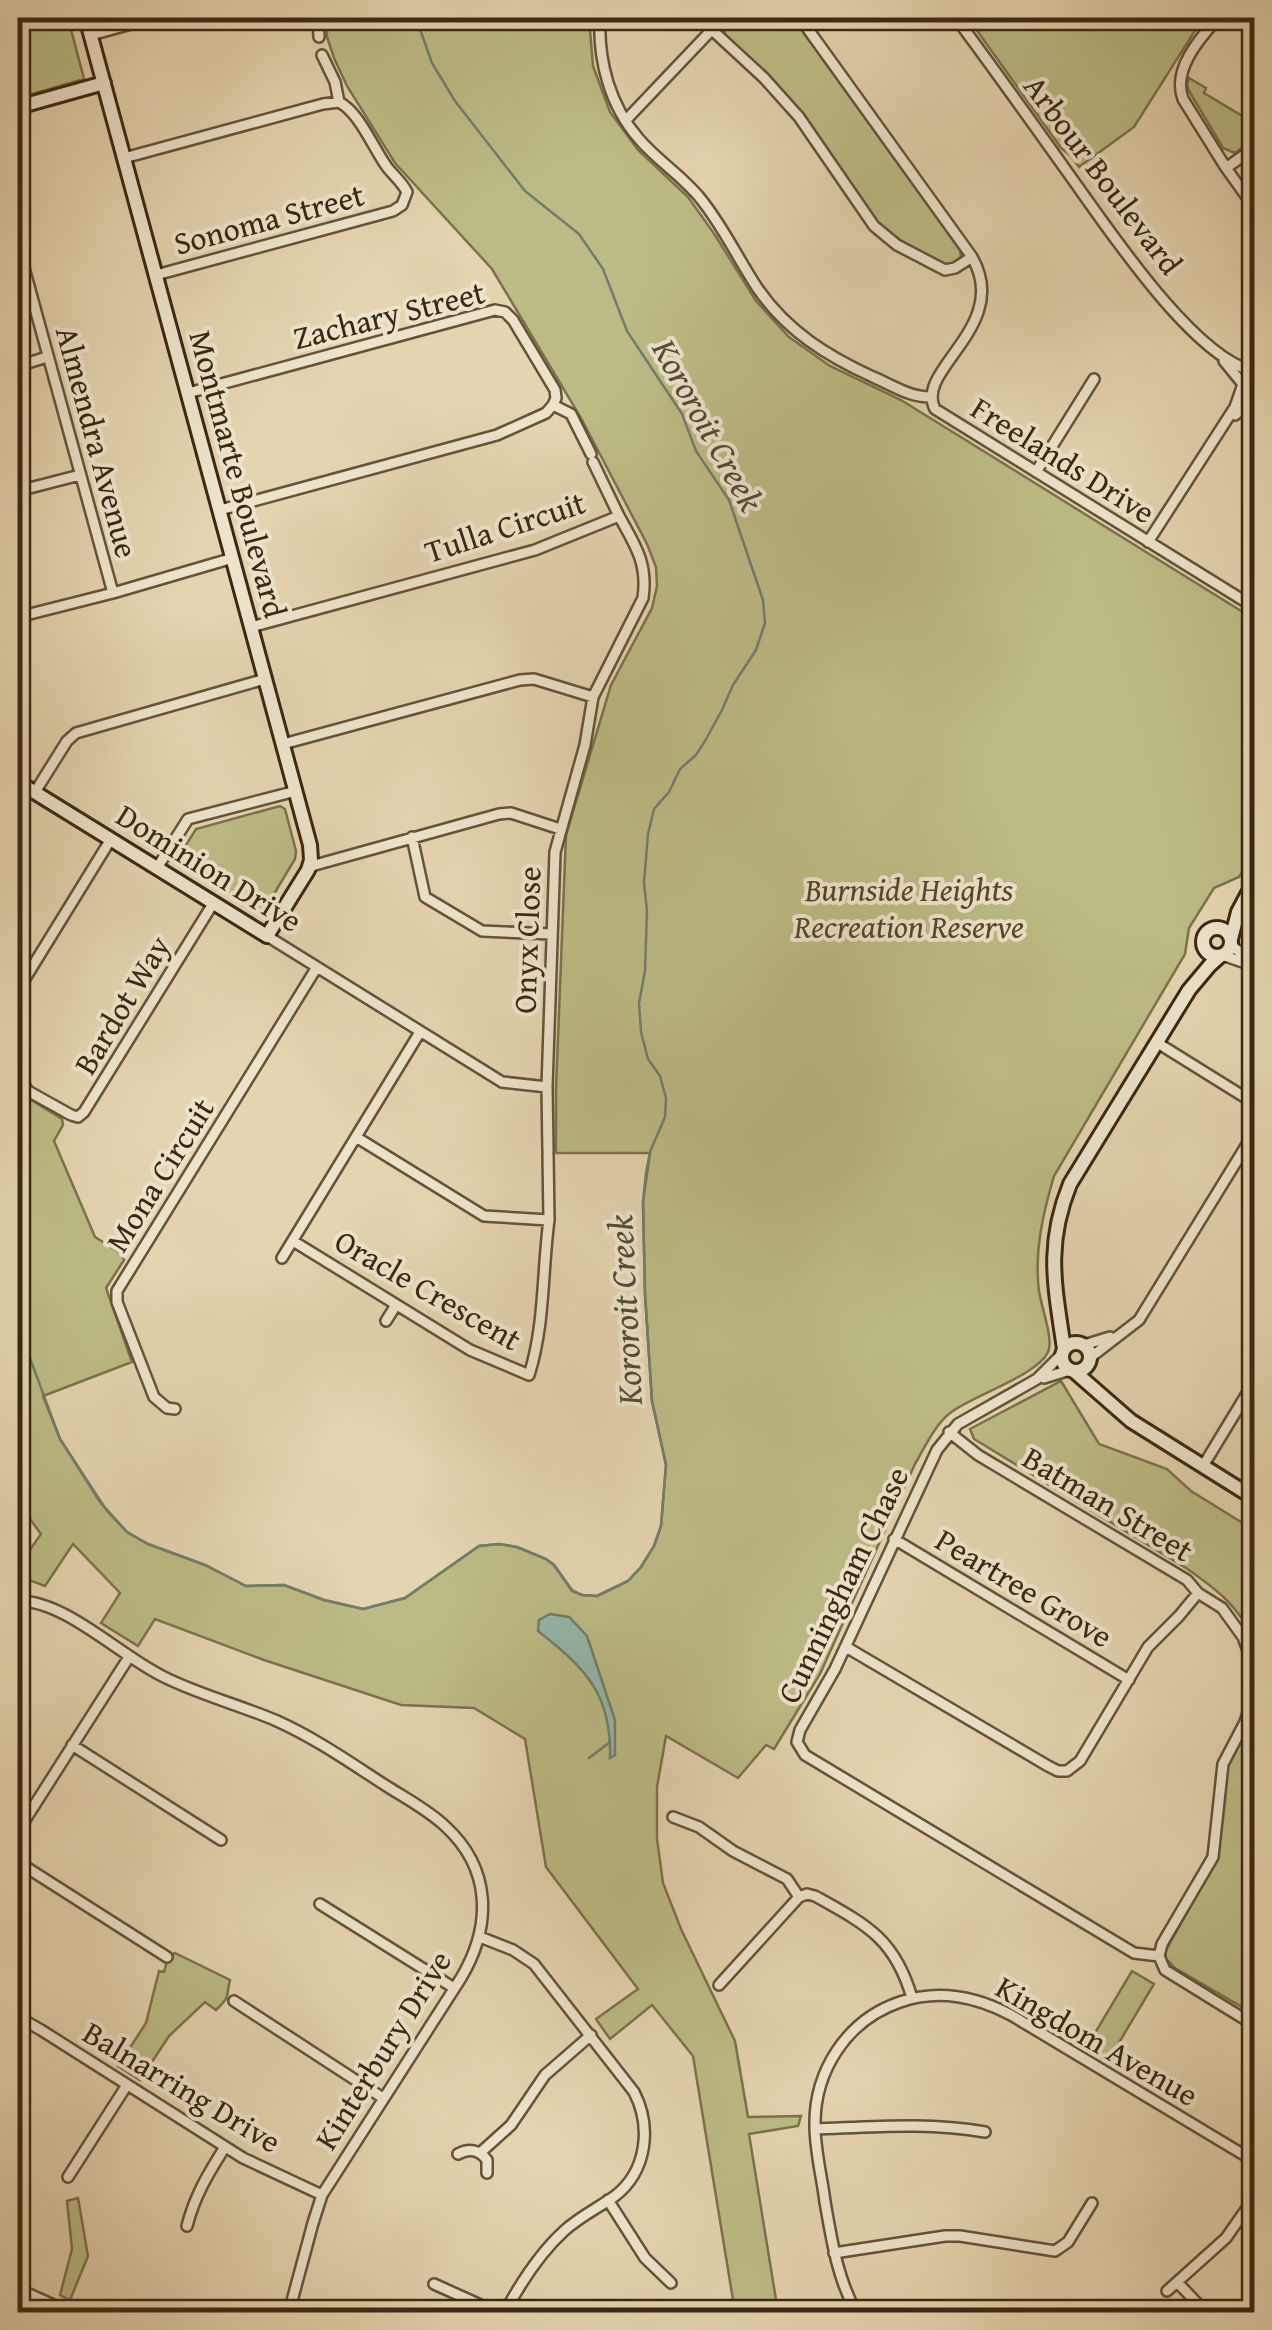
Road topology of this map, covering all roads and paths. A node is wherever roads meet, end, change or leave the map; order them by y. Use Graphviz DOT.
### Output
graph roads {
  1 [pos="86,18"];
  2 [pos="153,18"];
  3 [pos="318,18"];
  4 [pos="600,18"];
  5 [pos="723,18"];
  6 [pos="800,18"];
  7 [pos="956,18"];
  8 [pos="1218,18"];
  9 [pos="711,30"];
  10 [pos="91,35"];
  11 [pos="319,37"];
  12 [pos="322,54"];
  13 [pos="104,83"];
  14 [pos="339,102"];
  15 [pos="18,107"];
  16 [pos="626,120"];
  17 [pos="1254,148"];
  18 [pos="124,158"];
  19 [pos="1226,168"];
  20 [pos="1254,207"];
  21 [pos="18,246"];
  22 [pos="972,257"];
  23 [pos="156,275"];
  24 [pos="1220,354"];
  25 [pos="48,357"];
  26 [pos="18,366"];
  27 [pos="1254,371"];
  28 [pos="1094,379"];
  29 [pos="1242,385"];
  30 [pos="188,392"];
  31 [pos="930,396"];
  32 [pos="1254,400"];
  33 [pos="553,405"];
  34 [pos="1219,431"];
  35 [pos="1036,472"];
  36 [pos="80,475"];
  37 [pos="18,492"];
  38 [pos="220,510"];
  39 [pos="619,516"];
  40 [pos="1148,542"];
  41 [pos="233,558"];
  42 [pos="113,593"];
  43 [pos="1254,607"];
  44 [pos="18,617"];
  45 [pos="251,627"];
  46 [pos="266,679"];
  47 [pos="592,697"];
  48 [pos="586,736"];
  49 [pos="283,744"];
  50 [pos="18,782"];
  51 [pos="296,791"];
  52 [pos="35,792"];
  53 [pos="560,828"];
  54 [pos="412,838"];
  55 [pos="111,839"];
  56 [pos="157,868"];
  57 [pos="308,870"];
  58 [pos="1254,884"];
  59 [pos="214,902"];
  60 [pos="1211,929"];
  61 [pos="551,934"];
  62 [pos="267,936"];
  63 [pos="1203,946"];
  64 [pos="1226,949"];
  65 [pos="1254,965"];
  66 [pos="317,967"];
  67 [pos="18,990"];
  68 [pos="1188,990"];
  69 [pos="420,1032"];
  70 [pos="1156,1042"];
  71 [pos="18,1075"];
  72 [pos="547,1088"];
  73 [pos="1254,1103"];
  74 [pos="1254,1134"];
  75 [pos="356,1137"];
  76 [pos="548,1153"];
  77 [pos="549,1220"];
  78 [pos="292,1240"];
  79 [pos="282,1258"];
  80 [pos="396,1304"];
  81 [pos="1057,1305"];
  82 [pos="386,1321"];
  83 [pos="1064,1351"];
  84 [pos="1086,1352"];
  85 [pos="1072,1371"];
  86 [pos="528,1376"];
  87 [pos="1037,1379"];
  88 [pos="1254,1382"];
  89 [pos="522,1386"];
  90 [pos="1104,1395"];
  91 [pos="175,1409"];
  92 [pos="949,1432"];
  93 [pos="1203,1466"];
  94 [pos="1254,1498"];
  95 [pos="894,1539"];
  96 [pos="1198,1593"];
  97 [pos="18,1601"];
  98 [pos="846,1647"];
  99 [pos="129,1657"];
  100 [pos="1128,1680"];
  101 [pos="72,1745"];
  102 [pos="673,1817"];
  103 [pos="18,1830"];
  104 [pos="221,1840"];
  105 [pos="18,1862"];
  106 [pos="799,1896"];
  107 [pos="320,1904"];
  108 [pos="480,1937"];
  109 [pos="1159,1956"];
  110 [pos="167,1957"];
  111 [pos="719,1985"];
  112 [pos="454,1988"];
  113 [pos="912,1998"];
  114 [pos="234,2000"];
  115 [pos="18,2018"];
  116 [pos="1254,2025"];
  117 [pos="590,2036"];
  118 [pos="127,2085"];
  119 [pos="383,2098"];
  120 [pos="814,2129"];
  121 [pos="985,2132"];
  122 [pos="225,2148"];
  123 [pos="480,2153"];
  124 [pos="458,2154"];
  125 [pos="1254,2161"];
  126 [pos="486,2173"];
  127 [pos="68,2177"];
  128 [pos="322,2195"];
  129 [pos="1254,2198"];
  130 [pos="608,2200"];
  131 [pos="1092,2203"];
  132 [pos="187,2226"];
  133 [pos="834,2254"];
  134 [pos="1178,2282"];
  135 [pos="670,2283"];
  136 [pos="434,2284"];
  137 [pos="18,2289"];
  138 [pos="1167,2291"];
  139 [pos="1197,2303"];
  140 [pos="66,2312"];
  141 [pos="289,2312"];
  142 [pos="496,2312"];
  143 [pos="506,2312"];
  144 [pos="856,2312"];
  1 -- 10 [label="street, Montmarte Boulevard"];
  2 -- 10 [label="street"];
  3 -- 11 [label="street"];
  4 -- 16 [label="street"];
  5 -- 9 [label="street"];
  6 -- 22 [label="street, Freelands Drive"];
  7 -- 24 [label="street, Arbour Boulevard"];
  8 -- 19 [label="street"];
  9 -- 16 [label="street"];
  9 -- 22 [label="street"];
  10 -- 13 [label="street, Montmarte Boulevard"];
  12 -- 14 [label="street"];
  13 -- 15 [label="street"];
  13 -- 18 [label="street, Montmarte Boulevard"];
  14 -- 18 [label="street"];
  14 -- 23 [label="street, Sonoma Street"];
  16 -- 31 [label="street"];
  17 -- 19 [label="street"];
  18 -- 23 [label="street, Montmarte Boulevard"];
  19 -- 20 [label="street"];
  21 -- 25 [label="street, Almendra Avenue"];
  22 -- 31 [label="street, Freelands Drive"];
  23 -- 30 [label="street, Montmarte Boulevard"];
  24 -- 27 [label="street, Arbour Boulevard"];
  24 -- 29 [label="street, Arbour Boulevard"];
  25 -- 26 [label="street"];
  25 -- 36 [label="street, Almendra Avenue"];
  27 -- 29 [label="street"];
  28 -- 35 [label="street"];
  29 -- 32 [label="street, Arbour Boulevard"];
  29 -- 34 [label="street"];
  30 -- 33 [label="street, Zachary Street"];
  30 -- 38 [label="street, Montmarte Boulevard"];
  31 -- 35 [label="street, Freelands Drive"];
  32 -- 34 [label="street"];
  33 -- 38 [label="street"];
  33 -- 39 [label="street"];
  34 -- 40 [label="street"];
  35 -- 40 [label="street, Freelands Drive"];
  36 -- 37 [label="street"];
  36 -- 42 [label="street, Almendra Avenue"];
  38 -- 41 [label="street, Montmarte Boulevard"];
  39 -- 45 [label="street, Tulla Circuit"];
  39 -- 47 [label="street, Tulla Circuit"];
  40 -- 43 [label="street, Freelands Drive"];
  41 -- 42 [label="street"];
  41 -- 45 [label="street, Montmarte Boulevard"];
  42 -- 44 [label="street"];
  45 -- 46 [label="street, Montmarte Boulevard"];
  46 -- 49 [label="street, Montmarte Boulevard"];
  46 -- 52 [label="street"];
  47 -- 48 [label="street, Tulla Circuit"];
  47 -- 49 [label="street"];
  48 -- 53 [label="street, Onyx Close"];
  49 -- 51 [label="street, Montmarte Boulevard"];
  50 -- 52 [label="street, Dominion Drive"];
  51 -- 56 [label="street"];
  51 -- 57 [label="street, Montmarte Boulevard"];
  52 -- 55 [label="street, Dominion Drive"];
  53 -- 54 [label="street"];
  53 -- 61 [label="street, Onyx Close"];
  54 -- 57 [label="street"];
  54 -- 61 [label="street"];
  55 -- 56 [label="street, Dominion Drive"];
  55 -- 67 [label="street"];
  56 -- 59 [label="street, Dominion Drive"];
  57 -- 62 [label="street"];
  58 -- 60 [label="street"];
  58 -- 64 [label="street"];
  59 -- 62 [label="street, Dominion Drive"];
  59 -- 71 [label="street, Bardot Way"];
  60 -- 63 [label="street"];
  60 -- 64 [label="street"];
  61 -- 72 [label="street, Onyx Close"];
  62 -- 66 [label="street, Dominion Drive"];
  63 -- 64 [label="street"];
  63 -- 68 [label="street"];
  64 -- 65 [label="street"];
  64 -- 68 [label="street"];
  66 -- 69 [label="street, Dominion Drive"];
  66 -- 91 [label="street, Mona Circuit"];
  68 -- 70 [label="street"];
  69 -- 72 [label="street, Dominion Drive"];
  69 -- 75 [label="street"];
  70 -- 73 [label="street"];
  70 -- 81 [label="street"];
  72 -- 76 [label="street, Onyx Close"];
  74 -- 84 [label="street"];
  75 -- 77 [label="street"];
  75 -- 78 [label="street"];
  76 -- 77 [label="street, Oracle Crescent"];
  77 -- 86 [label="street, Oracle Crescent"];
  78 -- 79 [label="street"];
  78 -- 80 [label="street, Oracle Crescent"];
  80 -- 82 [label="street"];
  80 -- 86 [label="street, Oracle Crescent"];
  81 -- 83 [label="street"];
  81 -- 84 [label="street"];
  83 -- 84 [label="street"];
  83 -- 85 [label="street"];
  83 -- 87 [label="street, Cunningham Chase"];
  84 -- 85 [label="street"];
  84 -- 90 [label="street"];
  85 -- 87 [label="street, Cunningham Chase"];
  85 -- 90 [label="street"];
  86 -- 89 [label="street"];
  87 -- 92 [label="street, Cunningham Chase"];
  88 -- 93 [label="street"];
  90 -- 93 [label="street"];
  92 -- 95 [label="street, Cunningham Chase"];
  92 -- 96 [label="street, Batman Street"];
  93 -- 94 [label="street"];
  95 -- 98 [label="street, Cunningham Chase"];
  95 -- 100 [label="street, Peartree Grove"];
  96 -- 100 [label="street"];
  96 -- 109 [label="street, Batman Street"];
  97 -- 99 [label="street, Kinterbury Drive"];
  98 -- 100 [label="street"];
  98 -- 109 [label="street, Cunningham Chase"];
  99 -- 101 [label="street"];
  99 -- 108 [label="street, Kinterbury Drive"];
  101 -- 103 [label="street"];
  101 -- 104 [label="street"];
  102 -- 106 [label="street"];
  105 -- 110 [label="street"];
  106 -- 111 [label="street"];
  106 -- 113 [label="street"];
  107 -- 112 [label="street"];
  108 -- 112 [label="street, Kinterbury Drive"];
  108 -- 117 [label="street"];
  109 -- 116 [label="street"];
  112 -- 119 [label="street, Kinterbury Drive"];
  113 -- 120 [label="street, Kingdom Avenue"];
  113 -- 125 [label="street, Kingdom Avenue"];
  114 -- 119 [label="street"];
  115 -- 118 [label="street, Balnarring Drive"];
  117 -- 123 [label="street"];
  117 -- 130 [label="street"];
  118 -- 122 [label="street, Balnarring Drive"];
  118 -- 127 [label="street"];
  119 -- 128 [label="street, Kinterbury Drive"];
  120 -- 121 [label="street"];
  120 -- 133 [label="street, Kingdom Avenue"];
  122 -- 128 [label="street, Balnarring Drive"];
  122 -- 132 [label="street"];
  123 -- 124 [label="street"];
  123 -- 126 [label="street"];
  128 -- 141 [label="street, Kinterbury Drive"];
  129 -- 134 [label="street"];
  130 -- 135 [label="street"];
  130 -- 143 [label="street"];
  131 -- 133 [label="street"];
  133 -- 144 [label="street, Kingdom Avenue"];
  134 -- 138 [label="street"];
  134 -- 139 [label="street"];
  136 -- 142 [label="street"];
  137 -- 140 [label="street"];
}
